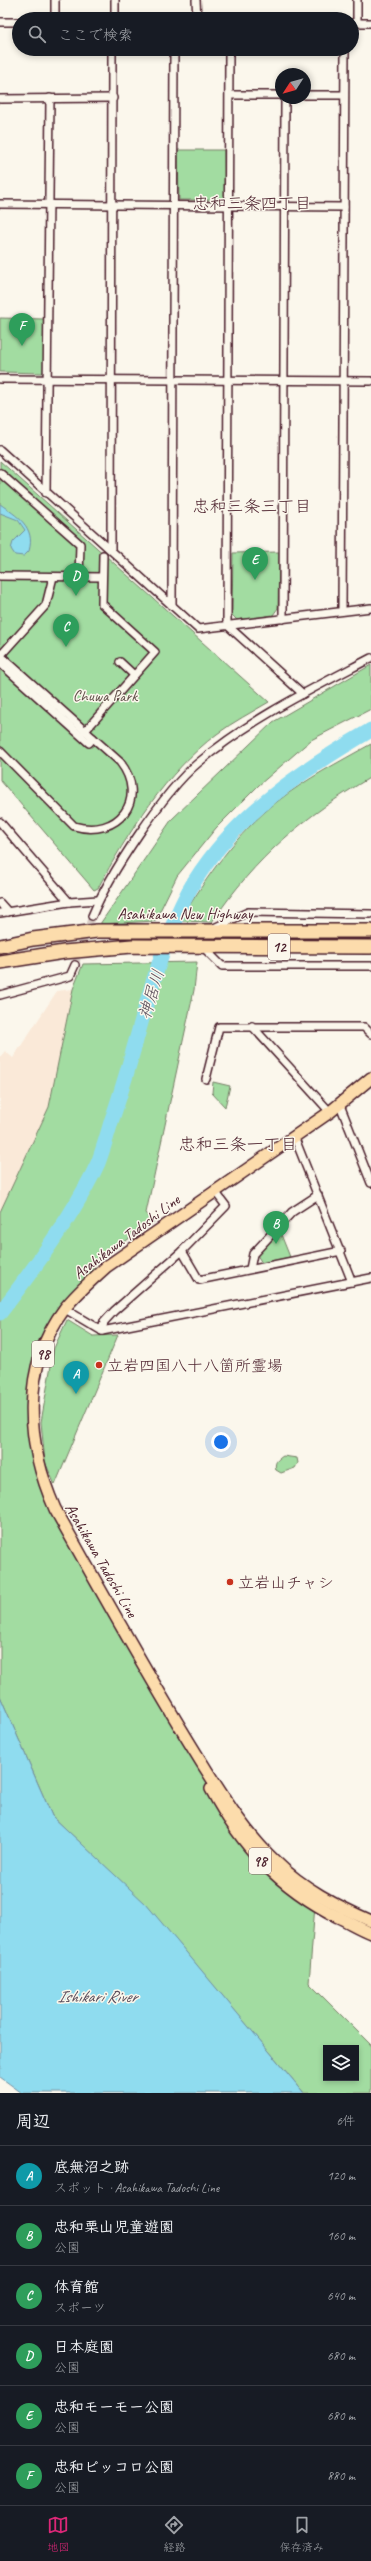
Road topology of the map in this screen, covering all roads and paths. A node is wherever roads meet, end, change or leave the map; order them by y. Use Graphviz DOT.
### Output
graph roads {
  1 [pos="55,0"];
  2 [pos="115,0"];
  3 [pos="196,0"];
  4 [pos="357,0"];
  5 [pos="55,12"];
  6 [pos="115,12"];
  7 [pos="196,12"];
  8 [pos="356,12"];
  9 [pos="0,22"];
  10 [pos="12,22"];
  11 [pos="359,23"];
  12 [pos="371,23"];
  13 [pos="112,56"];
  14 [pos="174,56"];
  15 [pos="230,56"];
  16 [pos="344,56"];
  17 [pos="230,95"];
  18 [pos="275,95"];
  19 [pos="311,95"];
  20 [pos="344,95"];
  21 [pos="50,98"];
  22 [pos="112,98"];
  23 [pos="0,99"];
  24 [pos="285,104"];
  25 [pos="0,204"];
  26 [pos="48,205"];
  27 [pos="112,205"];
  28 [pos="174,206"];
  29 [pos="229,206"];
  30 [pos="285,207"];
  31 [pos="344,207"];
  32 [pos="0,379"];
  33 [pos="48,379"];
  34 [pos="111,379"];
  35 [pos="172,380"];
  36 [pos="228,381"];
  37 [pos="284,381"];
  38 [pos="344,381"];
  39 [pos="371,381"];
  40 [pos="0,450"];
  41 [pos="0,473"];
  42 [pos="46,492"];
  43 [pos="111,549"];
  44 [pos="103,555"];
  45 [pos="0,576"];
  46 [pos="53,577"];
  47 [pos="79,577"];
  48 [pos="102,577"];
  49 [pos="172,606"];
  50 [pos="371,608"];
  51 [pos="342,611"];
  52 [pos="283,618"];
  53 [pos="227,625"];
  54 [pos="371,658"];
  55 [pos="0,660"];
  56 [pos="120,662"];
  57 [pos="134,675"];
  58 [pos="302,694"];
  59 [pos="85,731"];
  60 [pos="93,738"];
  61 [pos="0,751"];
  62 [pos="0,822"];
  63 [pos="98,900"];
  64 [pos="69,902"];
  65 [pos="0,903"];
  66 [pos="4,912"];
  67 [pos="371,914"];
  68 [pos="92,916"];
  69 [pos="212,929"];
  70 [pos="371,931"];
  71 [pos="0,946"];
  72 [pos="202,947"];
  73 [pos="371,947"];
  74 [pos="0,962"];
  75 [pos="75,965"];
  76 [pos="371,966"];
  77 [pos="0,995"];
  78 [pos="252,1026"];
  79 [pos="371,1034"];
  80 [pos="371,1078"];
  81 [pos="206,1079"];
  82 [pos="340,1105"];
  83 [pos="330,1112"];
  84 [pos="294,1136"];
  85 [pos="371,1183"];
  86 [pos="214,1190"];
  87 [pos="318,1195"];
  88 [pos="182,1251"];
  89 [pos="341,1251"];
  90 [pos="250,1269"];
  91 [pos="371,1278"];
  92 [pos="352,1282"];
  93 [pos="64,1309"];
  94 [pos="102,1331"];
  95 [pos="191,1747"];
  96 [pos="371,1920"];
  97 [pos="371,1933"];
  1 -- 5 [label="street"];
  2 -- 6 [label="street"];
  3 -- 7 [label="street"];
  4 -- 8 [label="street"];
  9 -- 10 [label="street"];
  11 -- 12 [label="street"];
  13 -- 22 [label="street"];
  14 -- 28 [label="street"];
  15 -- 17 [label="street"];
  16 -- 20 [label="street"];
  17 -- 18 [label="street"];
  17 -- 29 [label="street"];
  19 -- 20 [label="street"];
  20 -- 31 [label="street"];
  21 -- 22 [label="street"];
  21 -- 23 [label="street"];
  21 -- 26 [label="street"];
  22 -- 27 [label="street"];
  24 -- 30 [label="street"];
  25 -- 26 [label="street"];
  26 -- 27 [label="street"];
  26 -- 33 [label="street"];
  27 -- 28 [label="street"];
  27 -- 34 [label="street"];
  28 -- 29 [label="street"];
  28 -- 35 [label="street"];
  29 -- 30 [label="street"];
  29 -- 36 [label="street"];
  30 -- 31 [label="street"];
  30 -- 37 [label="street"];
  31 -- 38 [label="street"];
  32 -- 33 [label="street"];
  33 -- 34 [label="street"];
  33 -- 42 [label="street"];
  34 -- 35 [label="street"];
  34 -- 43 [label="street"];
  35 -- 36 [label="street"];
  35 -- 49 [label="street"];
  36 -- 37 [label="street"];
  36 -- 53 [label="street"];
  37 -- 38 [label="street"];
  37 -- 52 [label="street"];
  38 -- 39 [label="street"];
  38 -- 51 [label="street"];
  40 -- 42 [label="street"];
  41 -- 47 [label="street"];
  42 -- 43 [label="street"];
  43 -- 49 [label="street"];
  44 -- 48 [label="street"];
  45 -- 46 [label="street"];
  46 -- 47 [label="street"];
  46 -- 55 [label="street"];
  47 -- 48 [label="street"];
  48 -- 57 [label="street"];
  49 -- 53 [label="street"];
  50 -- 51 [label="street"];
  51 -- 52 [label="street"];
  52 -- 53 [label="street"];
  53 -- 58 [label="street"];
  54 -- 58 [label="street"];
  55 -- 59 [label="street"];
  55 -- 60 [label="street"];
  56 -- 57 [label="street"];
  57 -- 59 [label="street"];
  58 -- 63 [label="street"];
  59 -- 60 [label="street"];
  60 -- 61 [label="street"];
  62 -- 64 [label="street"];
  63 -- 64 [label="street"];
  63 -- 68 [label="street"];
  64 -- 66 [label="street"];
  65 -- 66 [label="street"];
  67 -- 69 [label="street"];
  69 -- 70 [label="highway, Asahikawa New Highway / 12"];
  69 -- 71 [label="highway, Asahikawa New Highway / 12"];
  72 -- 73 [label="highway, Asahikawa New Highway / 12"];
  72 -- 74 [label="highway, Asahikawa New Highway / 12"];
  72 -- 76 [label="street"];
  75 -- 77 [label="street"];
  78 -- 79 [label="street"];
  78 -- 81 [label="street"];
  78 -- 83 [label="street"];
  80 -- 82 [label="main road, Asahikawa Tadoshi Line / 98"];
  82 -- 83 [label="main road, Asahikawa Tadoshi Line / 98"];
  82 -- 85 [label="street"];
  83 -- 84 [label="main road, Asahikawa Tadoshi Line / 98"];
  84 -- 86 [label="main road, Asahikawa Tadoshi Line / 98"];
  84 -- 87 [label="street"];
  86 -- 88 [label="street"];
  86 -- 93 [label="main road, Asahikawa Tadoshi Line / 98"];
  87 -- 89 [label="street"];
  87 -- 90 [label="street"];
  88 -- 90 [label="street"];
  88 -- 94 [label="street"];
  89 -- 90 [label="street"];
  89 -- 92 [label="street"];
  91 -- 92 [label="street"];
  92 -- 94 [label="street"];
  93 -- 94 [label="street"];
  93 -- 95 [label="main road, Asahikawa Tadoshi Line / 98"];
  95 -- 96 [label="main road, Asahikawa Tadoshi Line / 98"];
  95 -- 97 [label="main road, Asahikawa Tadoshi Line / 98"];
}
